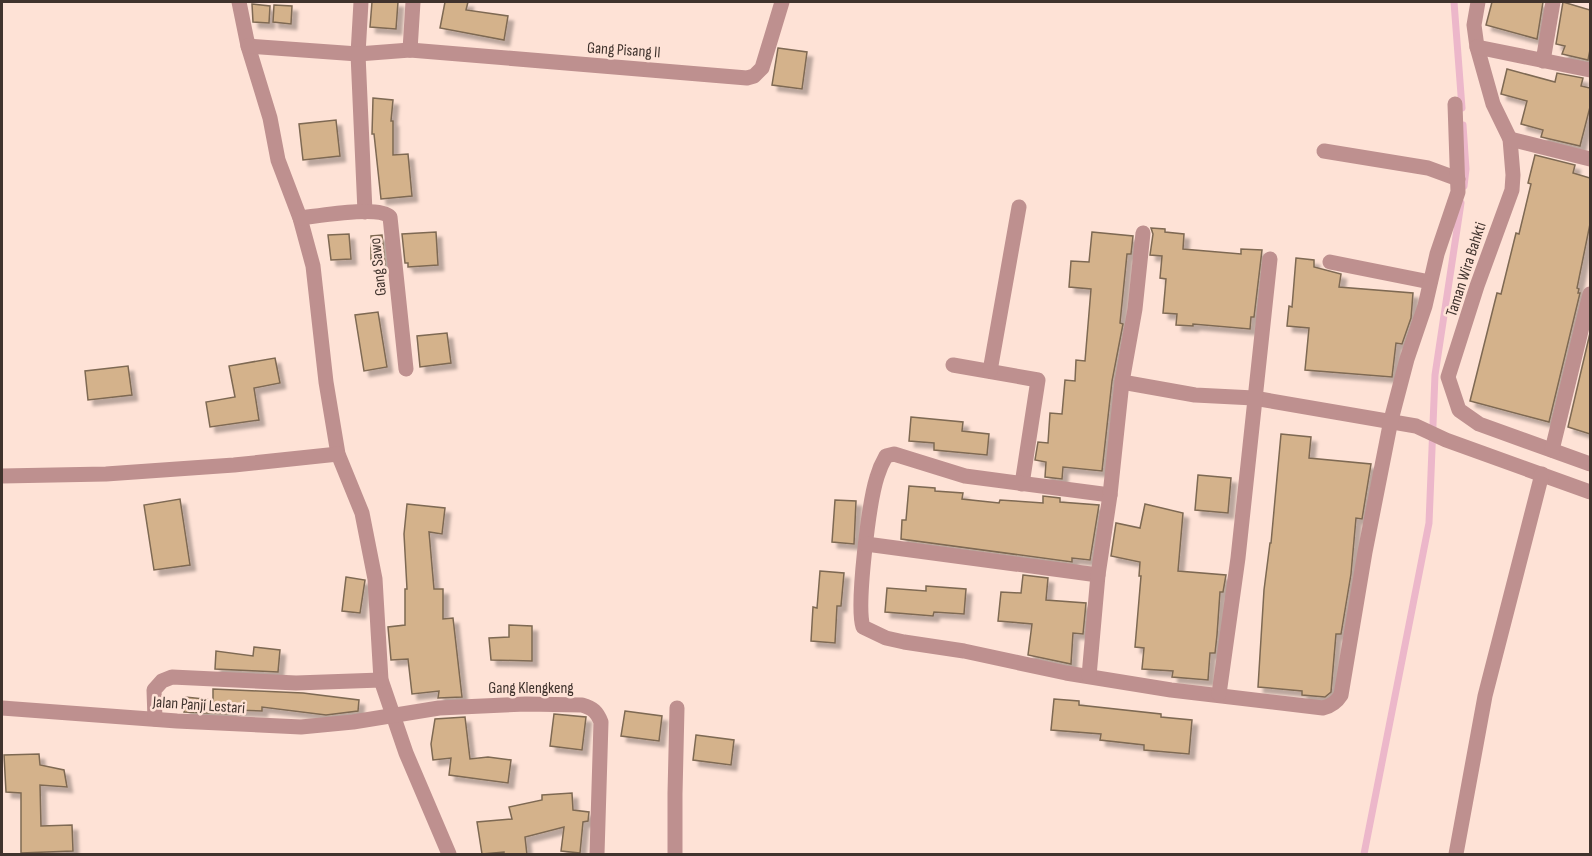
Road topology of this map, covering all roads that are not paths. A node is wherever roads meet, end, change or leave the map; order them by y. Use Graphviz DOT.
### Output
graph roads {
  1 [pos="239,2"];
  2 [pos="361,2"];
  3 [pos="413,2"];
  4 [pos="782,2"];
  5 [pos="1478,2"];
  6 [pos="1552,2"];
  7 [pos="248,46"];
  8 [pos="1478,47"];
  9 [pos="410,50"];
  10 [pos="358,54"];
  11 [pos="1543,60"];
  12 [pos="1590,70"];
  13 [pos="1455,104"];
  14 [pos="1510,138"];
  15 [pos="1324,151"];
  16 [pos="1590,159"];
  17 [pos="1458,178"];
  18 [pos="1019,207"];
  19 [pos="365,212"];
  20 [pos="300,218"];
  21 [pos="1143,232"];
  22 [pos="1270,259"];
  23 [pos="1330,262"];
  24 [pos="1430,282"];
  25 [pos="1590,294"];
  26 [pos="953,365"];
  27 [pos="406,369"];
  28 [pos="990,371"];
  29 [pos="1122,382"];
  30 [pos="1254,398"];
  31 [pos="1391,420"];
  32 [pos="1552,450"];
  33 [pos="338,454"];
  34 [pos="1590,464"];
  35 [pos="1542,474"];
  36 [pos="2,476"];
  37 [pos="1022,484"];
  38 [pos="1590,492"];
  39 [pos="1110,495"];
  40 [pos="866,544"];
  41 [pos="1098,575"];
  42 [pos="1089,676"];
  43 [pos="381,680"];
  44 [pos="1219,694"];
  45 [pos="2,708"];
  46 [pos="677,708"];
  47 [pos="393,714"];
  48 [pos="155,720"];
  49 [pos="449,855"];
  50 [pos="597,855"];
  51 [pos="675,855"];
  52 [pos="1456,855"];
  1 -- 7 [label="street"];
  2 -- 10 [label="street"];
  3 -- 9 [label="street"];
  4 -- 9 [label="street, Gang Pisang II"];
  5 -- 8 [label="street, Taman Wira Bahkti"];
  6 -- 11 [label="street"];
  7 -- 10 [label="street, Gang Pisang II"];
  7 -- 20 [label="street"];
  8 -- 11 [label="street"];
  8 -- 14 [label="street, Taman Wira Bahkti"];
  9 -- 10 [label="street, Gang Pisang II"];
  10 -- 19 [label="street"];
  11 -- 12 [label="street"];
  13 -- 17 [label="street"];
  14 -- 16 [label="street"];
  14 -- 32 [label="street, Taman Wira Bahkti"];
  15 -- 17 [label="street"];
  17 -- 24 [label="street"];
  18 -- 28 [label="street"];
  19 -- 20 [label="street, Gang Sawo"];
  19 -- 27 [label="street, Gang Sawo"];
  20 -- 33 [label="street"];
  21 -- 29 [label="street"];
  22 -- 30 [label="street"];
  23 -- 24 [label="street"];
  24 -- 31 [label="street"];
  25 -- 32 [label="street"];
  26 -- 28 [label="street"];
  28 -- 37 [label="street"];
  29 -- 30 [label="street"];
  29 -- 39 [label="street"];
  30 -- 31 [label="street"];
  30 -- 44 [label="street"];
  31 -- 35 [label="street"];
  31 -- 44 [label="street"];
  32 -- 34 [label="street, Taman Wira Bahkti"];
  33 -- 36 [label="street"];
  33 -- 43 [label="street"];
  35 -- 38 [label="street"];
  35 -- 52 [label="street"];
  37 -- 39 [label="street"];
  37 -- 40 [label="street"];
  39 -- 41 [label="street"];
  40 -- 41 [label="street"];
  40 -- 42 [label="street"];
  41 -- 42 [label="street"];
  42 -- 44 [label="street"];
  43 -- 47 [label="street"];
  43 -- 48 [label="street"];
  45 -- 48 [label="street, Jalan Panji Lestari"];
  46 -- 51 [label="street"];
  47 -- 48 [label="street, Jalan Panji Lestari"];
  47 -- 49 [label="street"];
  47 -- 50 [label="street, Gang Klengkeng"];
}
